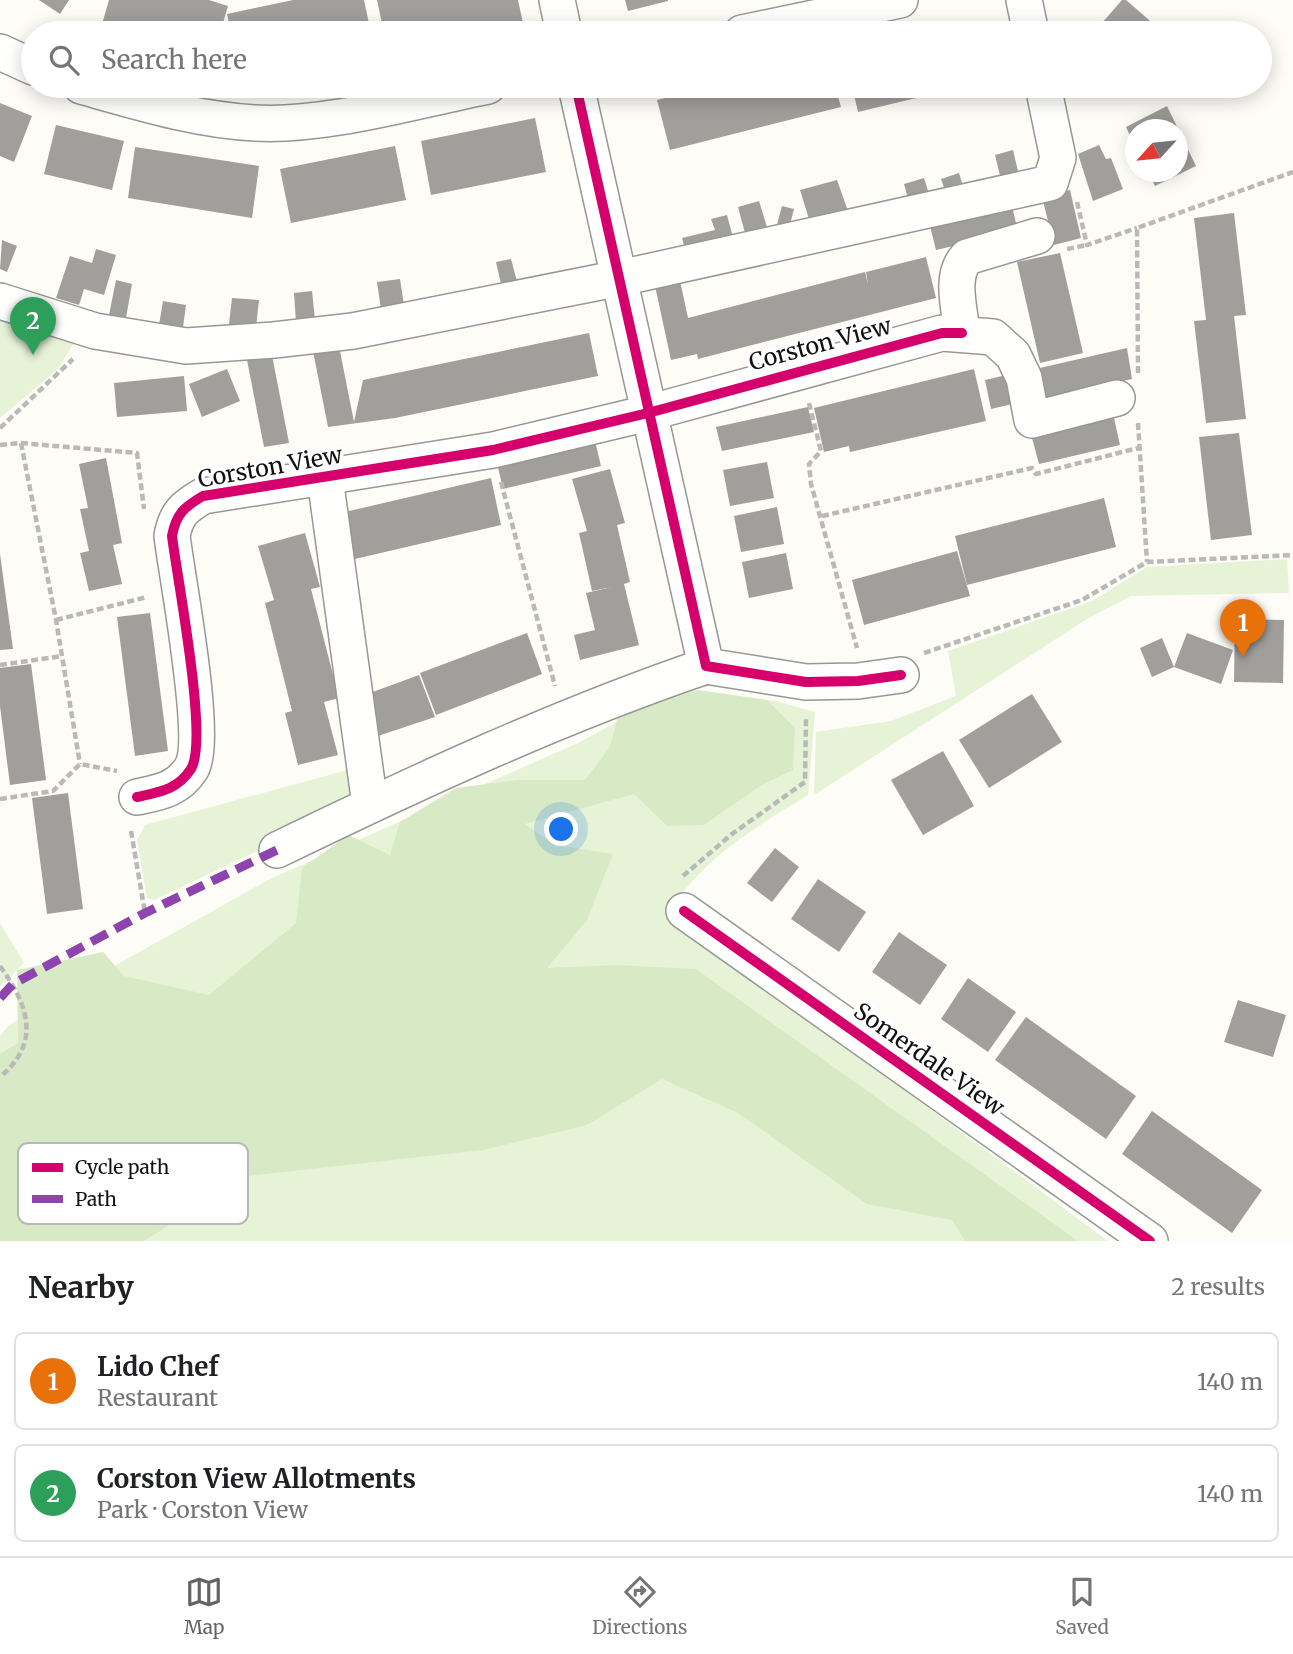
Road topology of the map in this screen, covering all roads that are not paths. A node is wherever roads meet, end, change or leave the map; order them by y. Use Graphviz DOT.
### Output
graph roads {
  1 [pos="557,0"];
  2 [pos="900,0"];
  3 [pos="1024,0"];
  4 [pos="561,21"];
  5 [pos="799,21"];
  6 [pos="1028,21"];
  7 [pos="0,52"];
  8 [pos="21,62"];
  9 [pos="128,98"];
  10 [pos="426,98"];
  11 [pos="579,98"];
  12 [pos="1046,98"];
  13 [pos="1037,236"];
  14 [pos="620,278"];
  15 [pos="0,301"];
  16 [pos="962,333"];
  17 [pos="1131,400"];
  18 [pos="648,413"];
  19 [pos="325,478"];
  20 [pos="706,666"];
  21 [pos="901,675"];
  22 [pos="130,801"];
  23 [pos="370,805"];
  24 [pos="277,850"];
  25 [pos="682,894"];
  26 [pos="1150,1241"];
  1 -- 4 [label="street"];
  2 -- 5 [label="street"];
  3 -- 6 [label="street"];
  7 -- 8 [label="street"];
  9 -- 10 [label="street"];
  11 -- 14 [label="street"];
  12 -- 14 [label="street"];
  13 -- 16 [label="street"];
  14 -- 15 [label="street"];
  14 -- 18 [label="street"];
  16 -- 17 [label="street, Corston View"];
  16 -- 18 [label="street, Corston View"];
  18 -- 19 [label="street, Corston View"];
  18 -- 20 [label="street"];
  19 -- 22 [label="street, Corston View"];
  19 -- 23 [label="street"];
  20 -- 21 [label="street"];
  20 -- 23 [label="street"];
  23 -- 24 [label="street"];
  25 -- 26 [label="street, Somerdale View"];
}
